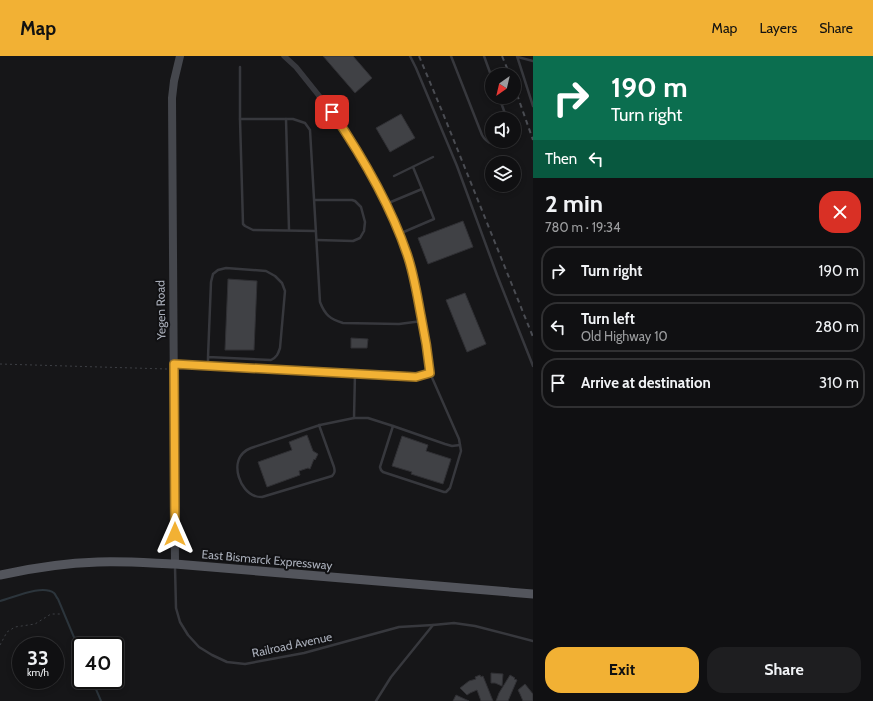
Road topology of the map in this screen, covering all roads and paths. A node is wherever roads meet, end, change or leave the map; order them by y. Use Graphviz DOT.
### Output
graph roads {
  1 [pos="180,56"];
  2 [pos="284,56"];
  3 [pos="410,56"];
  4 [pos="451,56"];
  5 [pos="484,56"];
  6 [pos="517,56"];
  7 [pos="533,61"];
  8 [pos="240,67"];
  9 [pos="488,68"];
  10 [pos="533,106"];
  11 [pos="240,119"];
  12 [pos="286,119"];
  13 [pos="485,140"];
  14 [pos="433,157"];
  15 [pos="413,167"];
  16 [pos="394,176"];
  17 [pos="422,189"];
  18 [pos="315,200"];
  19 [pos="386,204"];
  20 [pos="289,230"];
  21 [pos="316,231"];
  22 [pos="399,234"];
  23 [pos="317,240"];
  24 [pos="422,321"];
  25 [pos="208,356"];
  26 [pos="0,364"];
  27 [pos="208,366"];
  28 [pos="533,366"];
  29 [pos="174,367"];
  30 [pos="355,373"];
  31 [pos="430,373"];
  32 [pos="354,418"];
  33 [pos="319,425"];
  34 [pos="393,426"];
  35 [pos="460,445"];
  36 [pos="176,564"];
  37 [pos="0,575"];
  38 [pos="533,594"];
  39 [pos="62,614"];
  40 [pos="433,626"];
  41 [pos="533,641"];
  42 [pos="0,646"];
  43 [pos="376,701"];
  1 -- 29 [label="street, Yegen Road"];
  2 -- 19 [label="street"];
  3 -- 28 [label="lane"];
  4 -- 13 [label="lane"];
  5 -- 9 [label="lane"];
  6 -- 7 [label="lane"];
  6 -- 10 [label="lane"];
  8 -- 11 [label="lane"];
  11 -- 12 [label="lane"];
  11 -- 20 [label="lane"];
  12 -- 18 [label="lane"];
  12 -- 20 [label="lane"];
  14 -- 15 [label="lane"];
  15 -- 16 [label="lane"];
  15 -- 17 [label="lane"];
  17 -- 19 [label="lane"];
  17 -- 22 [label="lane"];
  18 -- 21 [label="lane"];
  18 -- 23 [label="lane"];
  19 -- 22 [label="street"];
  20 -- 21 [label="lane"];
  21 -- 23 [label="lane"];
  22 -- 24 [label="street"];
  23 -- 24 [label="lane"];
  24 -- 31 [label="street"];
  25 -- 25 [label="lane"];
  25 -- 27 [label="lane"];
  26 -- 29 [label="path"];
  27 -- 29 [label="lane"];
  27 -- 30 [label="lane"];
  29 -- 36 [label="street, Yegen Road"];
  30 -- 31 [label="lane"];
  30 -- 32 [label="lane"];
  31 -- 35 [label="lane"];
  32 -- 33 [label="lane"];
  32 -- 34 [label="lane"];
  33 -- 33 [label="lane"];
  34 -- 35 [label="lane"];
  34 -- 35 [label="lane"];
  36 -- 37 [label="main road, East Bismarck Expressway"];
  36 -- 38 [label="main road, East Bismarck Expressway"];
  36 -- 40 [label="lane, Railroad Avenue"];
  39 -- 42 [label="path"];
  40 -- 41 [label="lane, Railroad Avenue"];
  40 -- 43 [label="lane"];
}
